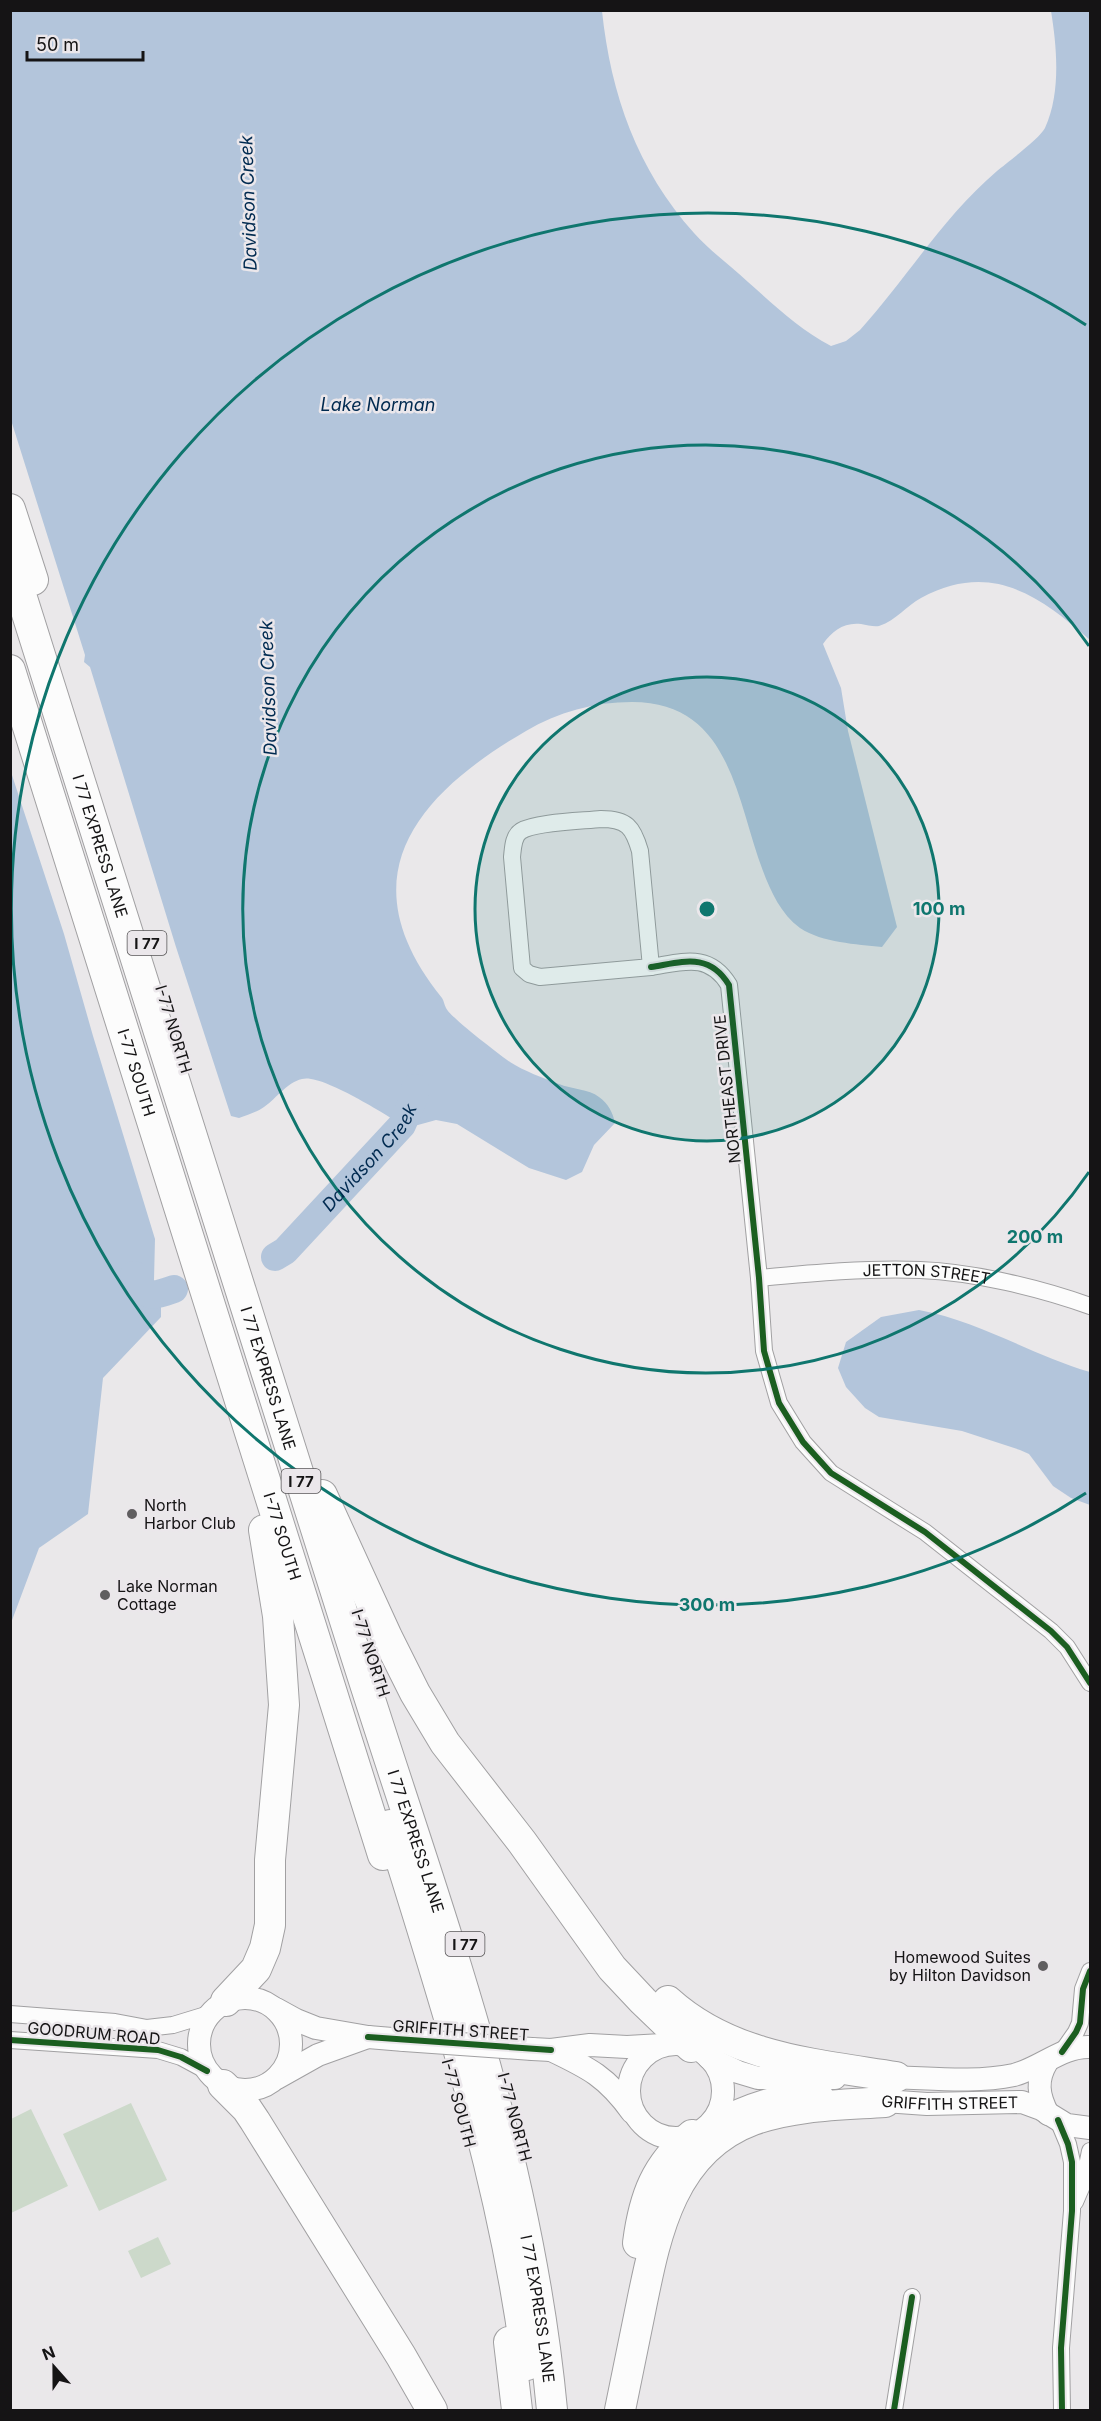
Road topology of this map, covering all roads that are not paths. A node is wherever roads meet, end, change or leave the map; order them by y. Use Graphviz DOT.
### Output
graph roads {
  1 [pos="10,509"];
  2 [pos="10,560"];
  3 [pos="10,621"];
  4 [pos="10,670"];
  5 [pos="651,967"];
  6 [pos="759,1278"];
  7 [pos="1090,1306"];
  8 [pos="221,1340"];
  9 [pos="318,1488"];
  10 [pos="1090,1683"];
  11 [pos="522,1842"];
  12 [pos="1090,1971"];
  13 [pos="218,2008"];
  14 [pos="275,2008"];
  15 [pos="10,2014"];
  16 [pos="368,2037"];
  17 [pos="10,2040"];
  18 [pos="1090,2047"];
  19 [pos="542,2049"];
  20 [pos="690,2050"];
  21 [pos="1054,2057"];
  22 [pos="215,2078"];
  23 [pos="272,2081"];
  24 [pos="890,2090"];
  25 [pos="635,2116"];
  26 [pos="1053,2117"];
  27 [pos="1090,2128"];
  28 [pos="701,2129"];
  29 [pos="1090,2151"];
  30 [pos="1072,2211"];
  31 [pos="912,2297"];
  32 [pos="627,2377"];
  33 [pos="432,2410"];
  34 [pos="518,2410"];
  35 [pos="532,2410"];
  36 [pos="552,2410"];
  37 [pos="567,2410"];
  38 [pos="620,2410"];
  39 [pos="894,2410"];
  40 [pos="1062,2410"];
  1 -- 9 [label="highway, I-77 NORTH / I 77"];
  2 -- 36 [label="highway, I 77 EXPRESS LANE / I 77"];
  3 -- 35 [label="highway, I 77 EXPRESS LANE / I 77"];
  4 -- 8 [label="highway, I-77 SOUTH / I 77"];
  5 -- 5 [label="street, NORTHEAST DRIVE"];
  5 -- 6 [label="street, NORTHEAST DRIVE"];
  6 -- 7 [label="street, JETTON STREET"];
  6 -- 10 [label="street, NORTHEAST DRIVE"];
  8 -- 13 [label="highway"];
  8 -- 34 [label="highway, I-77 SOUTH / I 77"];
  9 -- 11 [label="highway"];
  9 -- 37 [label="highway, I-77 NORTH / I 77"];
  11 -- 20 [label="highway"];
  11 -- 24 [label="highway"];
  12 -- 21 [label="street"];
  13 -- 14 [label="main road"];
  13 -- 15 [label="street, GOODRUM ROAD"];
  13 -- 22 [label="main road"];
  14 -- 16 [label="main road, GRIFFITH STREET"];
  14 -- 23 [label="main road"];
  16 -- 19 [label="main road, GRIFFITH STREET, bridge"];
  16 -- 23 [label="main road, GRIFFITH STREET"];
  17 -- 22 [label="street, GOODRUM ROAD"];
  18 -- 21 [label="main road, GRIFFITH STREET"];
  19 -- 20 [label="main road, GRIFFITH STREET"];
  19 -- 25 [label="main road, GRIFFITH STREET"];
  20 -- 24 [label="main road, GRIFFITH STREET"];
  20 -- 25 [label="main road"];
  20 -- 28 [label="main road"];
  21 -- 24 [label="main road, GRIFFITH STREET"];
  21 -- 26 [label="main road"];
  22 -- 23 [label="main road"];
  22 -- 33 [label="highway"];
  24 -- 26 [label="main road, GRIFFITH STREET"];
  24 -- 28 [label="main road, GRIFFITH STREET"];
  24 -- 32 [label="highway"];
  25 -- 28 [label="main road"];
  26 -- 27 [label="main road, GRIFFITH STREET"];
  26 -- 30 [label="street"];
  28 -- 32 [label="highway"];
  29 -- 30 [label="street"];
  30 -- 40 [label="street"];
  31 -- 39 [label="street"];
  32 -- 38 [label="highway"];
}
